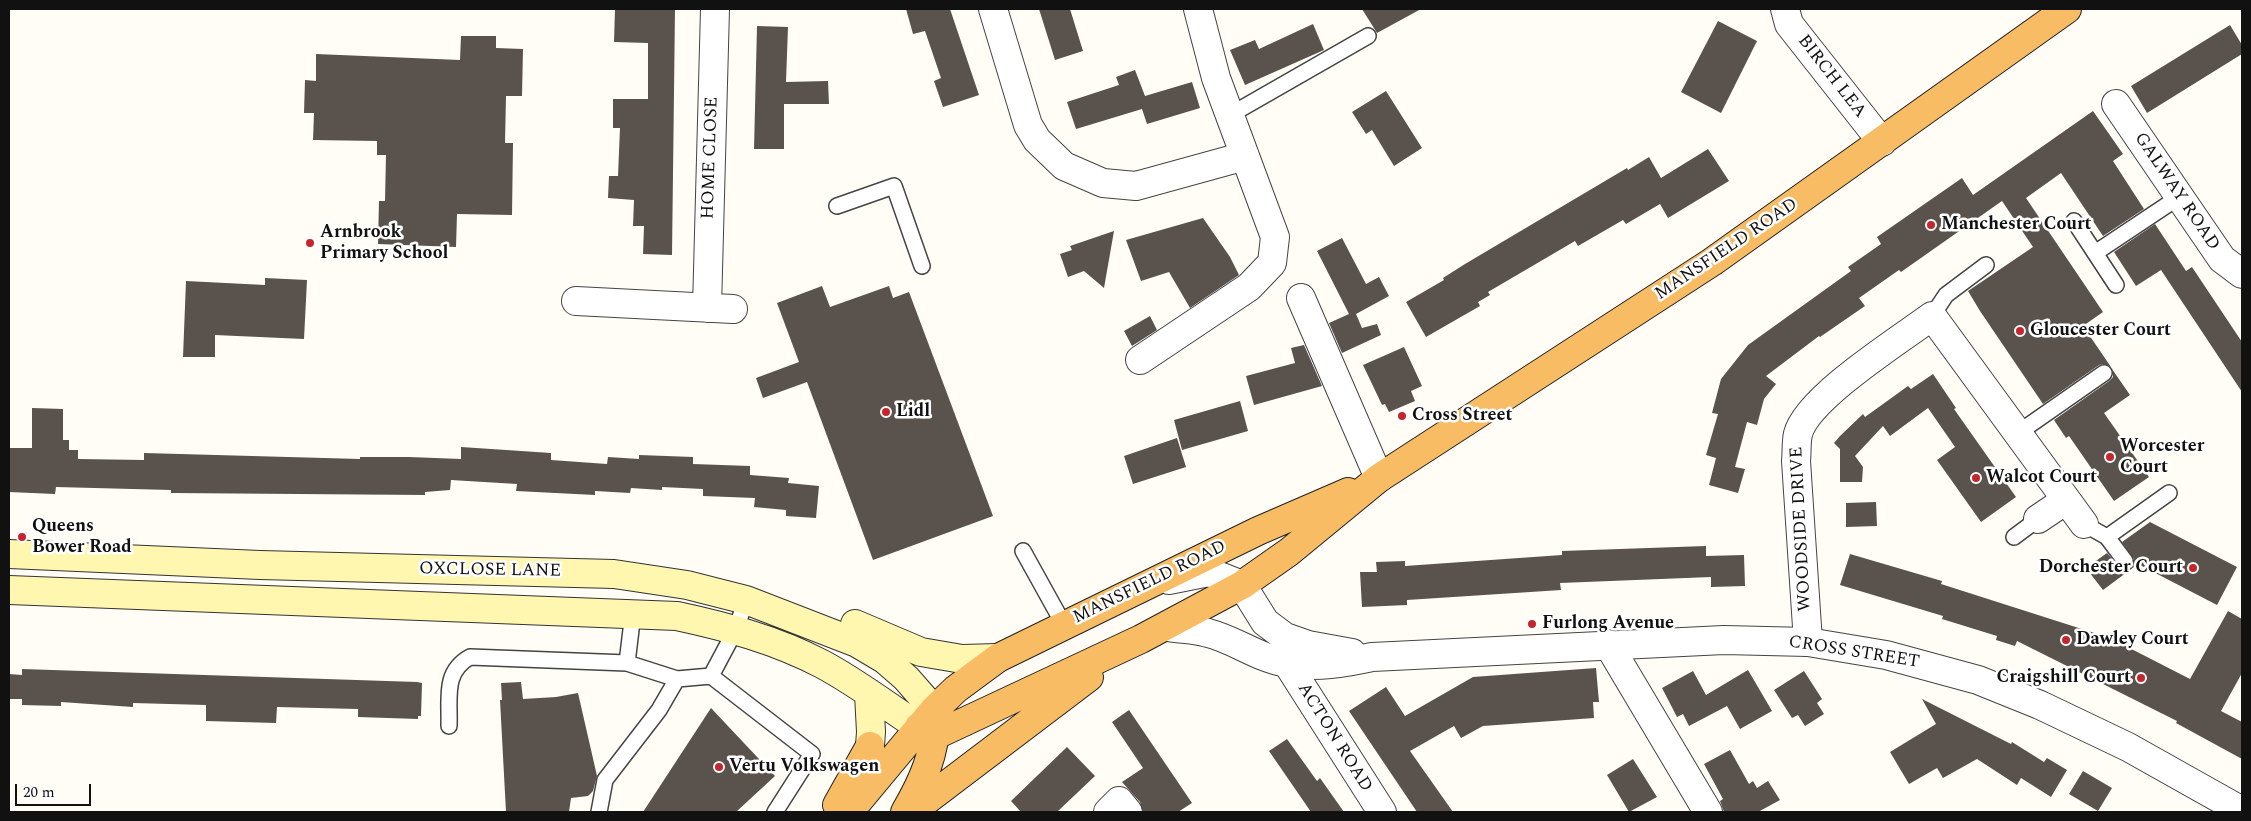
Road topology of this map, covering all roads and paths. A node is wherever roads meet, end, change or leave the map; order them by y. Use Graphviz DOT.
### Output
graph roads {
  1 [pos="715,9"];
  2 [pos="993,9"];
  3 [pos="1198,9"];
  4 [pos="1785,9"];
  5 [pos="2067,9"];
  6 [pos="1368,36"];
  7 [pos="2116,104"];
  8 [pos="1230,115"];
  9 [pos="1882,142"];
  10 [pos="1245,156"];
  11 [pos="2179,196"];
  12 [pos="837,206"];
  13 [pos="2074,221"];
  14 [pos="2095,254"];
  15 [pos="1986,265"];
  16 [pos="922,266"];
  17 [pos="2242,271"];
  18 [pos="2116,285"];
  19 [pos="1301,298"];
  20 [pos="576,301"];
  21 [pos="1932,316"];
  22 [pos="1140,360"];
  23 [pos="2104,373"];
  24 [pos="2018,433"];
  25 [pos="1378,478"];
  26 [pos="2169,493"];
  27 [pos="2066,500"];
  28 [pos="2038,519"];
  29 [pos="2095,530"];
  30 [pos="2014,537"];
  31 [pos="1023,551"];
  32 [pos="9,554"];
  33 [pos="2125,561"];
  34 [pos="614,574"];
  35 [pos="1145,584"];
  36 [pos="1242,585"];
  37 [pos="9,590"];
  38 [pos="746,600"];
  39 [pos="633,613"];
  40 [pos="1265,622"];
  41 [pos="1064,625"];
  42 [pos="1166,627"];
  43 [pos="736,629"];
  44 [pos="1141,639"];
  45 [pos="1808,642"];
  46 [pos="1608,644"];
  47 [pos="1372,657"];
  48 [pos="998,658"];
  49 [pos="627,663"];
  50 [pos="1287,663"];
  51 [pos="711,676"];
  52 [pos="677,680"];
  53 [pos="869,694"];
  54 [pos="930,724"];
  55 [pos="449,726"];
  56 [pos="870,746"];
  57 [pos="2238,810"];
  58 [pos="599,812"];
  59 [pos="774,812"];
  60 [pos="832,812"];
  61 [pos="849,812"];
  62 [pos="904,812"];
  63 [pos="911,812"];
  64 [pos="1108,812"];
  65 [pos="1128,812"];
  66 [pos="1382,812"];
  67 [pos="1708,812"];
  1 -- 20 [label="street, HOME CLOSE"];
  2 -- 10 [label="street"];
  3 -- 8 [label="street"];
  4 -- 9 [label="street, BIRCH LEA"];
  5 -- 9 [label="highway, MANSFIELD ROAD"];
  6 -- 8 [label="lane"];
  7 -- 11 [label="street, GALWAY ROAD"];
  8 -- 10 [label="street"];
  9 -- 25 [label="highway, MANSFIELD ROAD"];
  10 -- 22 [label="street"];
  11 -- 14 [label="lane"];
  11 -- 17 [label="street, GALWAY ROAD"];
  12 -- 16 [label="lane"];
  13 -- 14 [label="lane"];
  14 -- 18 [label="lane"];
  15 -- 21 [label="lane"];
  19 -- 25 [label="street"];
  21 -- 24 [label="street"];
  21 -- 45 [label="street, WOODSIDE DRIVE"];
  23 -- 24 [label="lane"];
  24 -- 27 [label="street"];
  25 -- 35 [label="highway, MANSFIELD ROAD"];
  25 -- 36 [label="highway, MANSFIELD ROAD"];
  26 -- 29 [label="lane"];
  27 -- 28 [label="street"];
  27 -- 29 [label="street"];
  28 -- 30 [label="lane"];
  29 -- 33 [label="lane"];
  31 -- 41 [label="lane"];
  32 -- 34 [label="main road, OXCLOSE LANE"];
  34 -- 38 [label="main road, OXCLOSE LANE"];
  34 -- 48 [label="main road"];
  35 -- 36 [label="street"];
  35 -- 41 [label="highway, MANSFIELD ROAD"];
  36 -- 40 [label="street, CROSS STREET"];
  36 -- 42 [label="highway, MANSFIELD ROAD"];
  37 -- 39 [label="main road, OXCLOSE LANE"];
  38 -- 43 [label="lane"];
  38 -- 54 [label="main road, OXCLOSE LANE"];
  39 -- 43 [label="main road, OXCLOSE LANE"];
  39 -- 49 [label="lane"];
  40 -- 47 [label="street, CROSS STREET"];
  40 -- 50 [label="street, ACTON ROAD"];
  41 -- 48 [label="highway, MANSFIELD ROAD"];
  42 -- 44 [label="highway, MANSFIELD ROAD"];
  42 -- 50 [label="street, CROSS STREET"];
  43 -- 51 [label="lane"];
  43 -- 53 [label="main road, OXCLOSE LANE"];
  44 -- 54 [label="highway, MANSFIELD ROAD"];
  44 -- 63 [label="highway, MANSFIELD ROAD"];
  45 -- 46 [label="street, CROSS STREET"];
  45 -- 57 [label="street, CROSS STREET"];
  46 -- 47 [label="street, CROSS STREET"];
  46 -- 67 [label="street"];
  47 -- 50 [label="street, CROSS STREET"];
  48 -- 54 [label="highway, MANSFIELD ROAD"];
  49 -- 52 [label="lane"];
  49 -- 55 [label="lane"];
  50 -- 66 [label="street, ACTON ROAD"];
  51 -- 52 [label="lane"];
  51 -- 59 [label="lane"];
  52 -- 58 [label="lane"];
  53 -- 54 [label="main road, OXCLOSE LANE"];
  53 -- 56 [label="main road"];
  54 -- 61 [label="highway, MANSFIELD ROAD"];
  54 -- 62 [label="highway, MANSFIELD ROAD"];
  56 -- 60 [label="highway"];
  64 -- 65 [label="street"];
}
